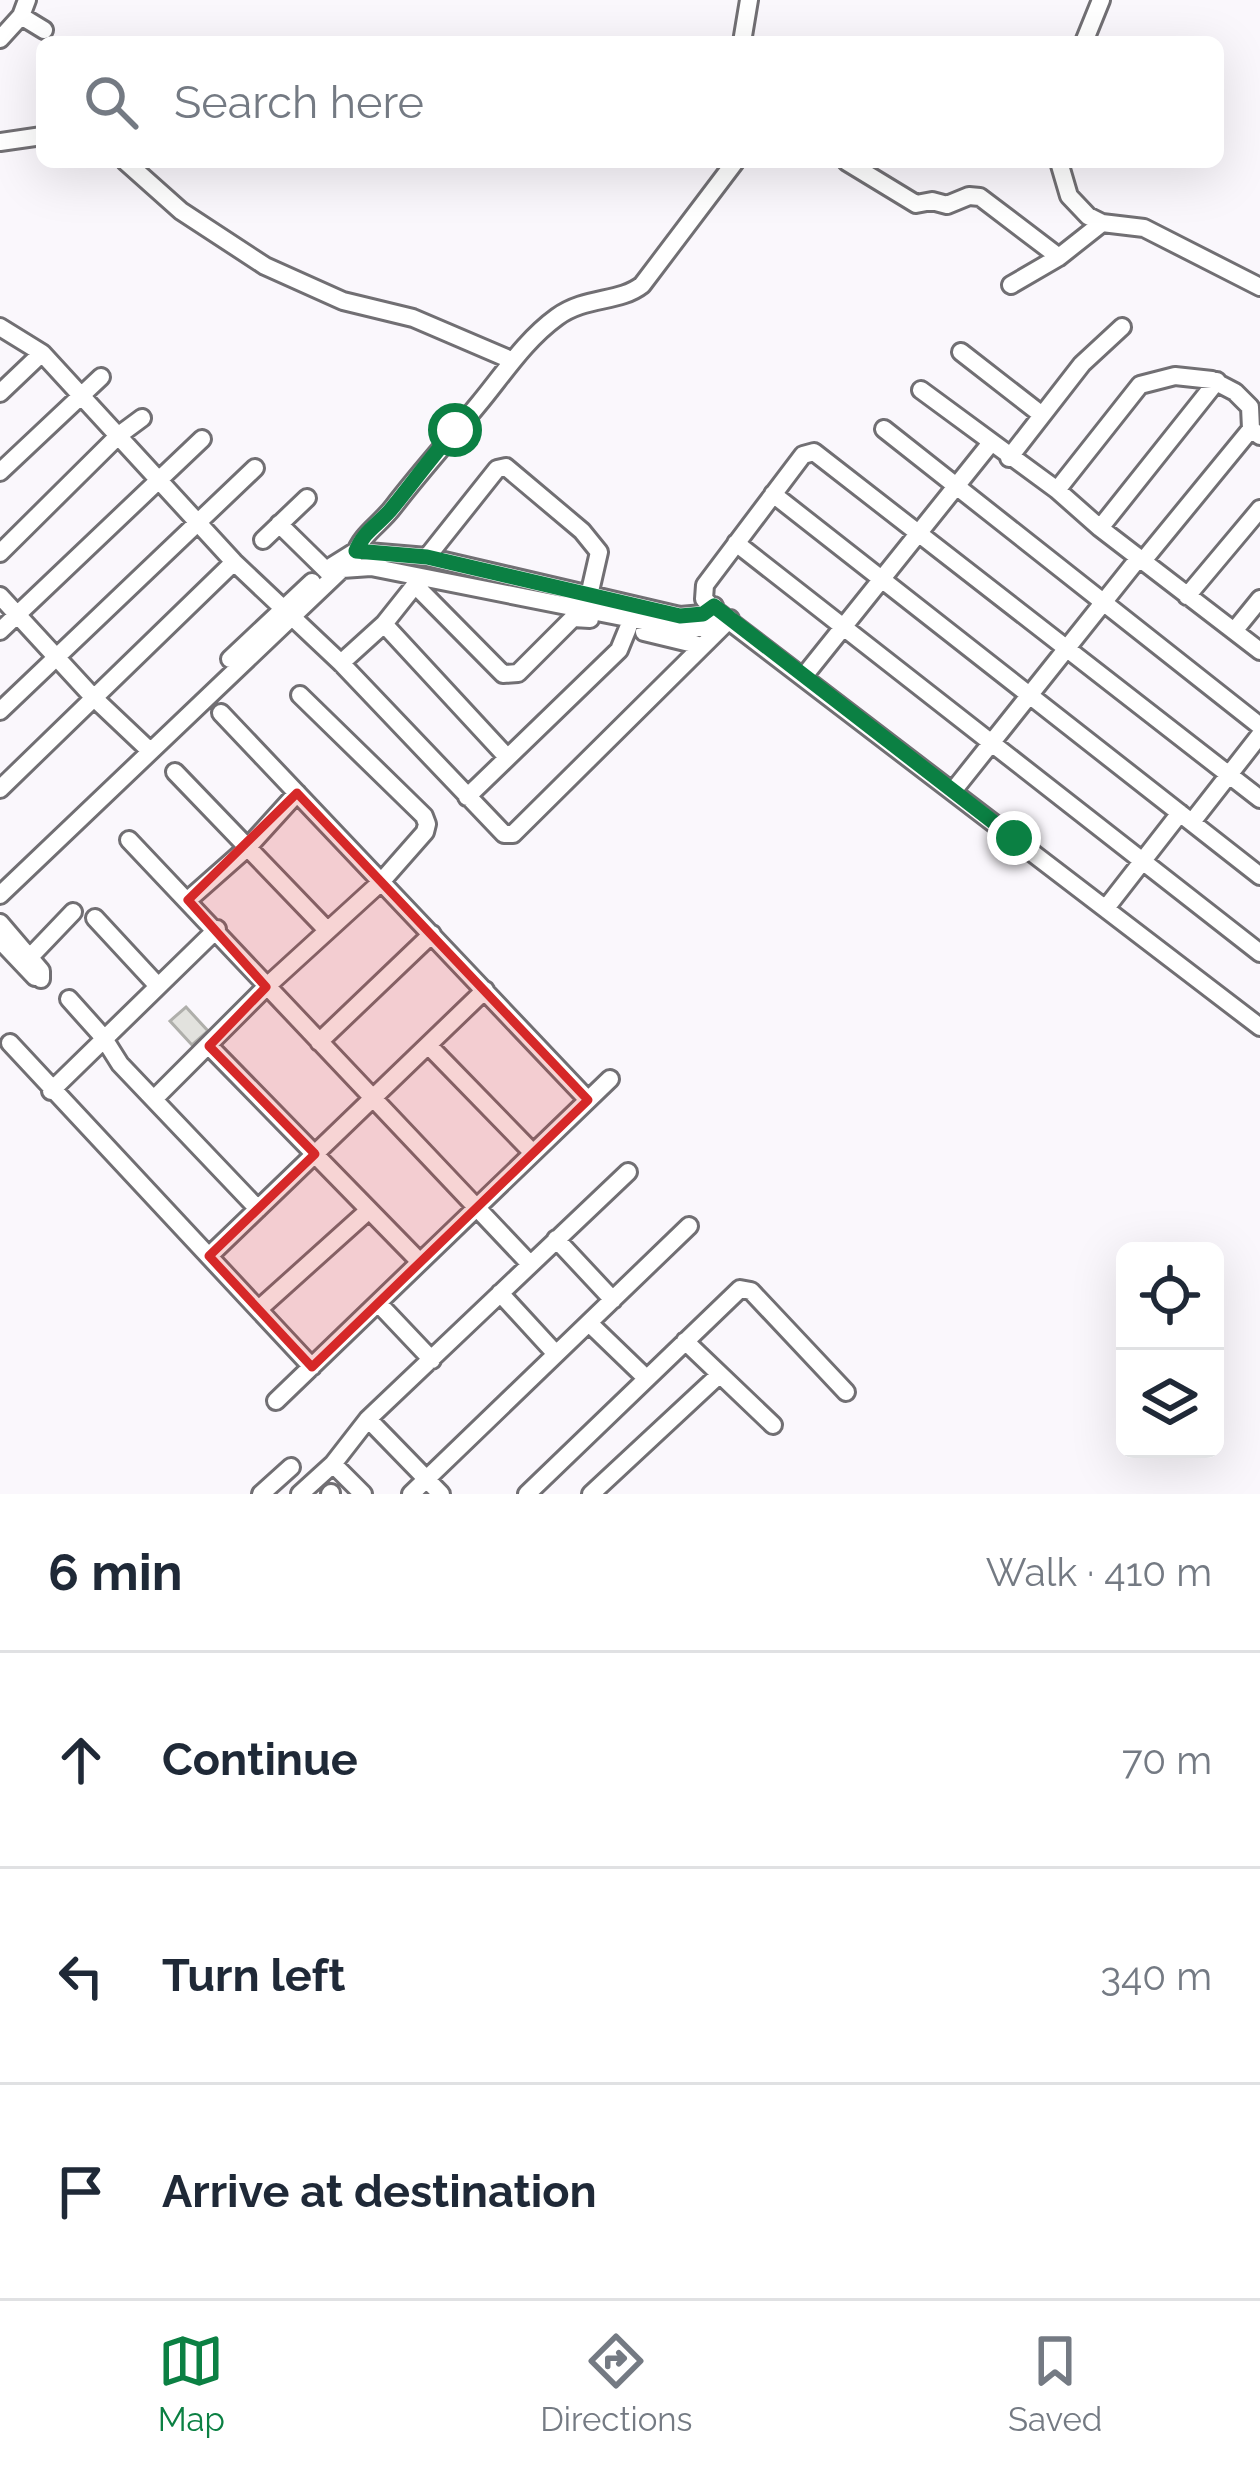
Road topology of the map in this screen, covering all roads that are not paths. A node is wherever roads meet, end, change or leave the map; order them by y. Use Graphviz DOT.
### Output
graph roads {
  1 [pos="749,0"];
  2 [pos="1097,1"];
  3 [pos="24,8"];
  4 [pos="44,30"];
  5 [pos="743,36"];
  6 [pos="1086,36"];
  7 [pos="0,40"];
  8 [pos="36,137"];
  9 [pos="0,142"];
  10 [pos="133,168"];
  11 [pos="730,168"];
  12 [pos="857,168"];
  13 [pos="1061,168"];
  14 [pos="1102,223"];
  15 [pos="1059,257"];
  16 [pos="1011,285"];
  17 [pos="1260,287"];
  18 [pos="0,327"];
  19 [pos="1122,327"];
  20 [pos="961,352"];
  21 [pos="42,353"];
  22 [pos="511,360"];
  23 [pos="101,377"];
  24 [pos="1217,381"];
  25 [pos="921,390"];
  26 [pos="0,393"];
  27 [pos="81,394"];
  28 [pos="1042,415"];
  29 [pos="142,418"];
  30 [pos="884,429"];
  31 [pos="1256,433"];
  32 [pos="119,435"];
  33 [pos="202,439"];
  34 [pos="990,444"];
  35 [pos="1009,458"];
  36 [pos="254,468"];
  37 [pos="0,472"];
  38 [pos="156,478"];
  39 [pos="957,486"];
  40 [pos="1057,490"];
  41 [pos="773,494"];
  42 [pos="307,498"];
  43 [pos="1260,509"];
  44 [pos="199,523"];
  45 [pos="279,524"];
  46 [pos="1100,528"];
  47 [pos="920,533"];
  48 [pos="262,541"];
  49 [pos="736,543"];
  50 [pos="0,553"];
  51 [pos="427,557"];
  52 [pos="354,558"];
  53 [pos="1140,560"];
  54 [pos="234,562"];
  55 [pos="329,573"];
  56 [pos="883,580"];
  57 [pos="417,581"];
  58 [pos="0,596"];
  59 [pos="1186,596"];
  60 [pos="1260,598"];
  61 [pos="1103,602"];
  62 [pos="586,607"];
  63 [pos="289,612"];
  64 [pos="721,613"];
  65 [pos="16,614"];
  66 [pos="384,624"];
  67 [pos="628,628"];
  68 [pos="845,628"];
  69 [pos="0,631"];
  70 [pos="1234,631"];
  71 [pos="702,646"];
  72 [pos="1065,647"];
  73 [pos="1260,651"];
  74 [pos="56,656"];
  75 [pos="341,663"];
  76 [pos="804,676"];
  77 [pos="300,694"];
  78 [pos="1028,694"];
  79 [pos="93,697"];
  80 [pos="0,711"];
  81 [pos="221,713"];
  82 [pos="1260,726"];
  83 [pos="1260,735"];
  84 [pos="991,742"];
  85 [pos="146,747"];
  86 [pos="507,757"];
  87 [pos="175,772"];
  88 [pos="1229,775"];
  89 [pos="0,789"];
  90 [pos="952,791"];
  91 [pos="298,793"];
  92 [pos="466,797"];
  93 [pos="1260,799"];
  94 [pos="1186,818"];
  95 [pos="129,840"];
  96 [pos="248,847"];
  97 [pos="1143,861"];
  98 [pos="1260,875"];
  99 [pos="0,880"];
  100 [pos="381,882"];
  101 [pos="0,896"];
  102 [pos="188,900"];
  103 [pos="1106,908"];
  104 [pos="73,913"];
  105 [pos="95,919"];
  106 [pos="0,923"];
  107 [pos="217,929"];
  108 [pos="327,930"];
  109 [pos="432,934"];
  110 [pos="0,940"];
  111 [pos="1260,952"];
  112 [pos="22,954"];
  113 [pos="0,971"];
  114 [pos="158,986"];
  115 [pos="266,987"];
  116 [pos="485,990"];
  117 [pos="69,999"];
  118 [pos="1257,1018"];
  119 [pos="103,1037"];
  120 [pos="319,1042"];
  121 [pos="10,1043"];
  122 [pos="428,1045"];
  123 [pos="209,1046"];
  124 [pos="610,1078"];
  125 [pos="51,1090"];
  126 [pos="154,1099"];
  127 [pos="372,1099"];
  128 [pos="588,1100"];
  129 [pos="533,1153"];
  130 [pos="315,1154"];
  131 [pos="628,1172"];
  132 [pos="475,1208"];
  133 [pos="258,1209"];
  134 [pos="369,1210"];
  135 [pos="689,1226"];
  136 [pos="556,1239"];
  137 [pos="209,1256"];
  138 [pos="420,1262"];
  139 [pos="529,1263"];
  140 [pos="500,1293"];
  141 [pos="613,1300"];
  142 [pos="378,1303"];
  143 [pos="260,1308"];
  144 [pos="590,1323"];
  145 [pos="685,1341"];
  146 [pos="556,1354"];
  147 [pos="432,1360"];
  148 [pos="312,1367"];
  149 [pos="719,1375"];
  150 [pos="645,1377"];
  151 [pos="846,1392"];
  152 [pos="276,1401"];
  153 [pos="368,1419"];
  154 [pos="773,1424"];
  155 [pos="333,1464"];
  156 [pos="291,1467"];
  157 [pos="428,1479"];
  158 [pos="261,1494"];
  159 [pos="300,1494"];
  160 [pos="363,1494"];
  161 [pos="411,1494"];
  162 [pos="441,1494"];
  163 [pos="527,1494"];
  164 [pos="591,1494"];
  1 -- 5 [label="street"];
  2 -- 6 [label="street"];
  3 -- 4 [label="street"];
  3 -- 7 [label="street"];
  8 -- 9 [label="street"];
  10 -- 22 [label="street"];
  11 -- 22 [label="street"];
  12 -- 15 [label="street"];
  13 -- 14 [label="street"];
  14 -- 15 [label="street"];
  14 -- 17 [label="street"];
  15 -- 16 [label="street"];
  18 -- 21 [label="street"];
  19 -- 28 [label="street"];
  20 -- 28 [label="street"];
  21 -- 26 [label="street"];
  21 -- 27 [label="street"];
  22 -- 52 [label="street"];
  23 -- 27 [label="street"];
  24 -- 31 [label="street"];
  24 -- 40 [label="street"];
  24 -- 46 [label="street"];
  25 -- 34 [label="street"];
  27 -- 32 [label="street"];
  27 -- 37 [label="street"];
  28 -- 35 [label="street"];
  29 -- 32 [label="street"];
  30 -- 39 [label="street"];
  31 -- 53 [label="street"];
  32 -- 38 [label="street"];
  32 -- 50 [label="street"];
  33 -- 38 [label="street"];
  34 -- 35 [label="street"];
  34 -- 39 [label="street"];
  35 -- 40 [label="street"];
  36 -- 44 [label="street"];
  38 -- 44 [label="street"];
  38 -- 65 [label="street"];
  39 -- 47 [label="street"];
  39 -- 61 [label="street"];
  40 -- 46 [label="street"];
  41 -- 47 [label="street"];
  41 -- 49 [label="street"];
  41 -- 56 [label="street"];
  42 -- 45 [label="street"];
  43 -- 59 [label="street"];
  44 -- 54 [label="street"];
  44 -- 74 [label="street"];
  45 -- 48 [label="street"];
  45 -- 55 [label="street"];
  46 -- 53 [label="street"];
  47 -- 56 [label="street"];
  47 -- 72 [label="street"];
  49 -- 64 [label="street"];
  49 -- 68 [label="street"];
  51 -- 52 [label="street"];
  51 -- 62 [label="street"];
  51 -- 62 [label="street"];
  52 -- 55 [label="street"];
  52 -- 57 [label="street"];
  53 -- 59 [label="street"];
  53 -- 61 [label="street"];
  54 -- 63 [label="street"];
  54 -- 79 [label="street"];
  55 -- 63 [label="street"];
  56 -- 68 [label="street"];
  56 -- 78 [label="street"];
  57 -- 62 [label="street"];
  57 -- 62 [label="street"];
  57 -- 66 [label="street"];
  58 -- 65 [label="street"];
  59 -- 70 [label="street"];
  60 -- 70 [label="street"];
  61 -- 72 [label="street"];
  61 -- 82 [label="street"];
  62 -- 64 [label="street"];
  62 -- 67 [label="street"];
  63 -- 75 [label="street"];
  63 -- 85 [label="street"];
  64 -- 71 [label="street"];
  64 -- 76 [label="street"];
  65 -- 69 [label="street"];
  65 -- 74 [label="street"];
  66 -- 75 [label="street"];
  66 -- 86 [label="street"];
  67 -- 71 [label="street"];
  67 -- 86 [label="street"];
  68 -- 76 [label="street"];
  68 -- 84 [label="street"];
  70 -- 73 [label="street"];
  71 -- 92 [label="street"];
  72 -- 78 [label="street"];
  72 -- 88 [label="street"];
  74 -- 79 [label="street"];
  74 -- 80 [label="street"];
  75 -- 92 [label="street"];
  76 -- 90 [label="street"];
  77 -- 100 [label="street"];
  78 -- 84 [label="street"];
  78 -- 94 [label="street"];
  79 -- 85 [label="street"];
  79 -- 89 [label="street"];
  81 -- 91 [label="street"];
  83 -- 88 [label="street"];
  84 -- 90 [label="street"];
  84 -- 97 [label="street"];
  85 -- 99 [label="street"];
  85 -- 101 [label="street"];
  86 -- 92 [label="street"];
  87 -- 96 [label="street"];
  88 -- 93 [label="street"];
  88 -- 94 [label="street"];
  90 -- 103 [label="street"];
  91 -- 96 [label="street"];
  91 -- 100 [label="street"];
  94 -- 97 [label="street"];
  94 -- 98 [label="street"];
  95 -- 102 [label="street"];
  96 -- 102 [label="street"];
  96 -- 108 [label="street"];
  97 -- 103 [label="street"];
  97 -- 111 [label="street"];
  100 -- 108 [label="street"];
  100 -- 109 [label="street"];
  102 -- 107 [label="street"];
  103 -- 118 [label="street"];
  104 -- 112 [label="street"];
  105 -- 114 [label="street"];
  106 -- 112 [label="street"];
  107 -- 114 [label="street"];
  107 -- 115 [label="street"];
  108 -- 115 [label="street"];
  109 -- 116 [label="street"];
  109 -- 120 [label="street"];
  110 -- 112 [label="street"];
  112 -- 113 [label="street"];
  114 -- 119 [label="street"];
  115 -- 120 [label="street"];
  115 -- 123 [label="street"];
  116 -- 122 [label="street"];
  116 -- 128 [label="street"];
  117 -- 119 [label="street"];
  119 -- 125 [label="street"];
  119 -- 126 [label="street"];
  120 -- 127 [label="street"];
  121 -- 125 [label="street"];
  122 -- 127 [label="street"];
  122 -- 129 [label="street"];
  123 -- 126 [label="street"];
  123 -- 130 [label="street"];
  124 -- 128 [label="street"];
  125 -- 137 [label="street"];
  126 -- 133 [label="street"];
  127 -- 130 [label="street"];
  127 -- 132 [label="street"];
  128 -- 129 [label="street"];
  129 -- 132 [label="street"];
  130 -- 133 [label="street"];
  130 -- 134 [label="street"];
  131 -- 136 [label="street"];
  132 -- 138 [label="street"];
  132 -- 139 [label="street"];
  133 -- 137 [label="street"];
  134 -- 138 [label="street"];
  134 -- 143 [label="street"];
  135 -- 141 [label="street"];
  136 -- 139 [label="street"];
  136 -- 141 [label="street"];
  137 -- 143 [label="street"];
  138 -- 142 [label="street"];
  139 -- 140 [label="street"];
  140 -- 146 [label="street"];
  140 -- 147 [label="street"];
  141 -- 144 [label="street"];
  142 -- 147 [label="street"];
  142 -- 148 [label="street"];
  143 -- 148 [label="street"];
  144 -- 146 [label="street"];
  144 -- 150 [label="street"];
  145 -- 149 [label="street"];
  145 -- 150 [label="street"];
  145 -- 151 [label="street"];
  146 -- 157 [label="street"];
  147 -- 153 [label="street"];
  148 -- 152 [label="street"];
  149 -- 154 [label="street"];
  149 -- 164 [label="street"];
  150 -- 163 [label="street"];
  153 -- 155 [label="street"];
  153 -- 157 [label="street"];
  155 -- 159 [label="street"];
  155 -- 160 [label="street"];
  156 -- 158 [label="street"];
  157 -- 161 [label="street"];
  157 -- 162 [label="street"];
}
